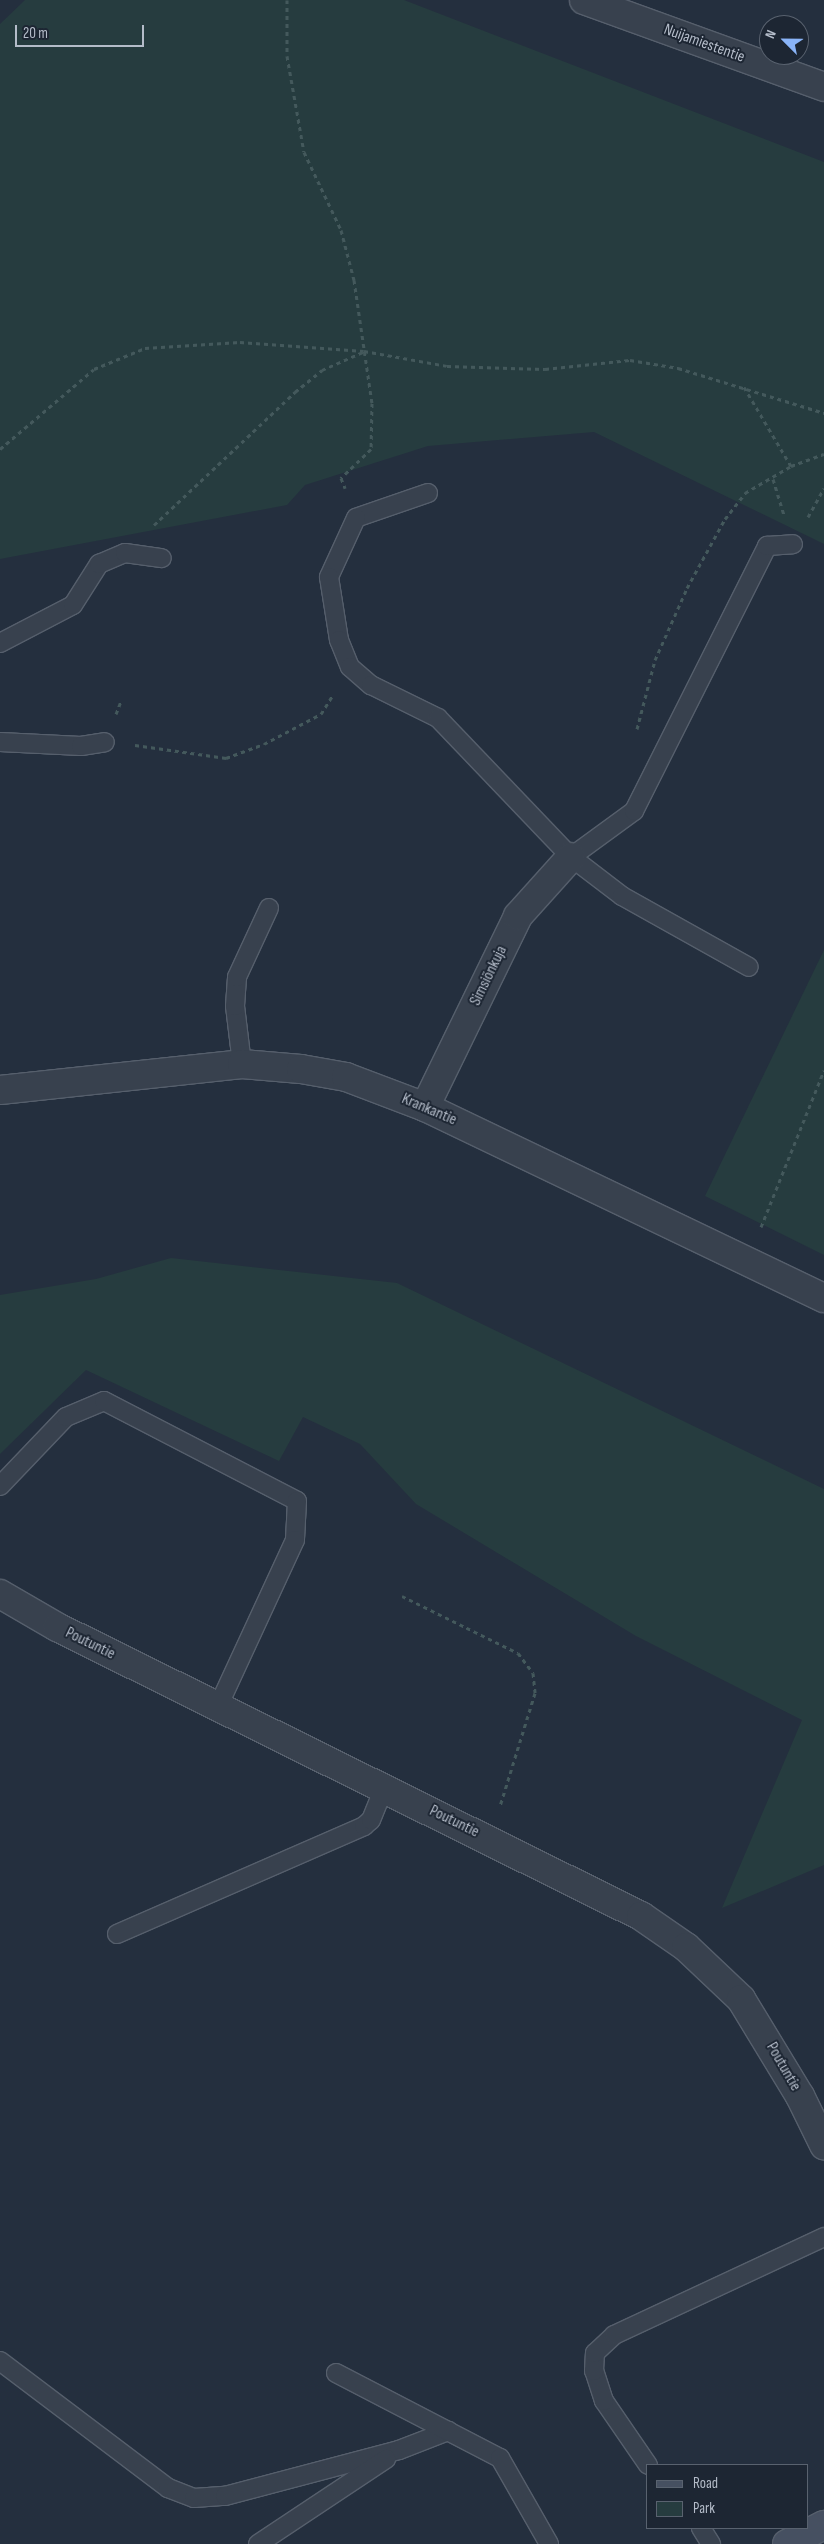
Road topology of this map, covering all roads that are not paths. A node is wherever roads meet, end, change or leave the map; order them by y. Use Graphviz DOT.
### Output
graph roads {
  1 [pos="584,0"];
  2 [pos="824,87"];
  3 [pos="428,493"];
  4 [pos="794,544"];
  5 [pos="162,558"];
  6 [pos="0,643"];
  7 [pos="0,742"];
  8 [pos="105,742"];
  9 [pos="570,857"];
  10 [pos="269,908"];
  11 [pos="749,967"];
  12 [pos="242,1064"];
  13 [pos="0,1090"];
  14 [pos="425,1106"];
  15 [pos="824,1298"];
  16 [pos="0,1486"];
  17 [pos="0,1594"];
  18 [pos="218,1707"];
  19 [pos="384,1788"];
  20 [pos="117,1934"];
  21 [pos="824,2145"];
  22 [pos="824,2237"];
  23 [pos="0,2361"];
  24 [pos="336,2373"];
  25 [pos="448,2431"];
  26 [pos="399,2450"];
  27 [pos="647,2464"];
  28 [pos="824,2525"];
  29 [pos="702,2529"];
  30 [pos="258,2544"];
  31 [pos="549,2544"];
  32 [pos="711,2544"];
  33 [pos="787,2544"];
  1 -- 2 [label="street, Nuijamiestentie"];
  3 -- 9 [label="lane"];
  4 -- 9 [label="lane"];
  5 -- 6 [label="lane"];
  7 -- 8 [label="lane"];
  9 -- 11 [label="lane"];
  9 -- 14 [label="street, Simsiönkuja"];
  10 -- 12 [label="lane"];
  12 -- 13 [label="street, Krankantie"];
  12 -- 14 [label="street, Krankantie"];
  14 -- 15 [label="street, Krankantie"];
  16 -- 18 [label="lane"];
  17 -- 18 [label="street, Poutuntie"];
  18 -- 19 [label="street, Poutuntie"];
  19 -- 20 [label="lane"];
  19 -- 21 [label="street, Poutuntie"];
  22 -- 27 [label="lane"];
  23 -- 26 [label="lane"];
  24 -- 25 [label="lane"];
  25 -- 26 [label="lane"];
  25 -- 31 [label="lane"];
  26 -- 30 [label="lane"];
  28 -- 33 [label="main road"];
  29 -- 32 [label="lane"];
}
